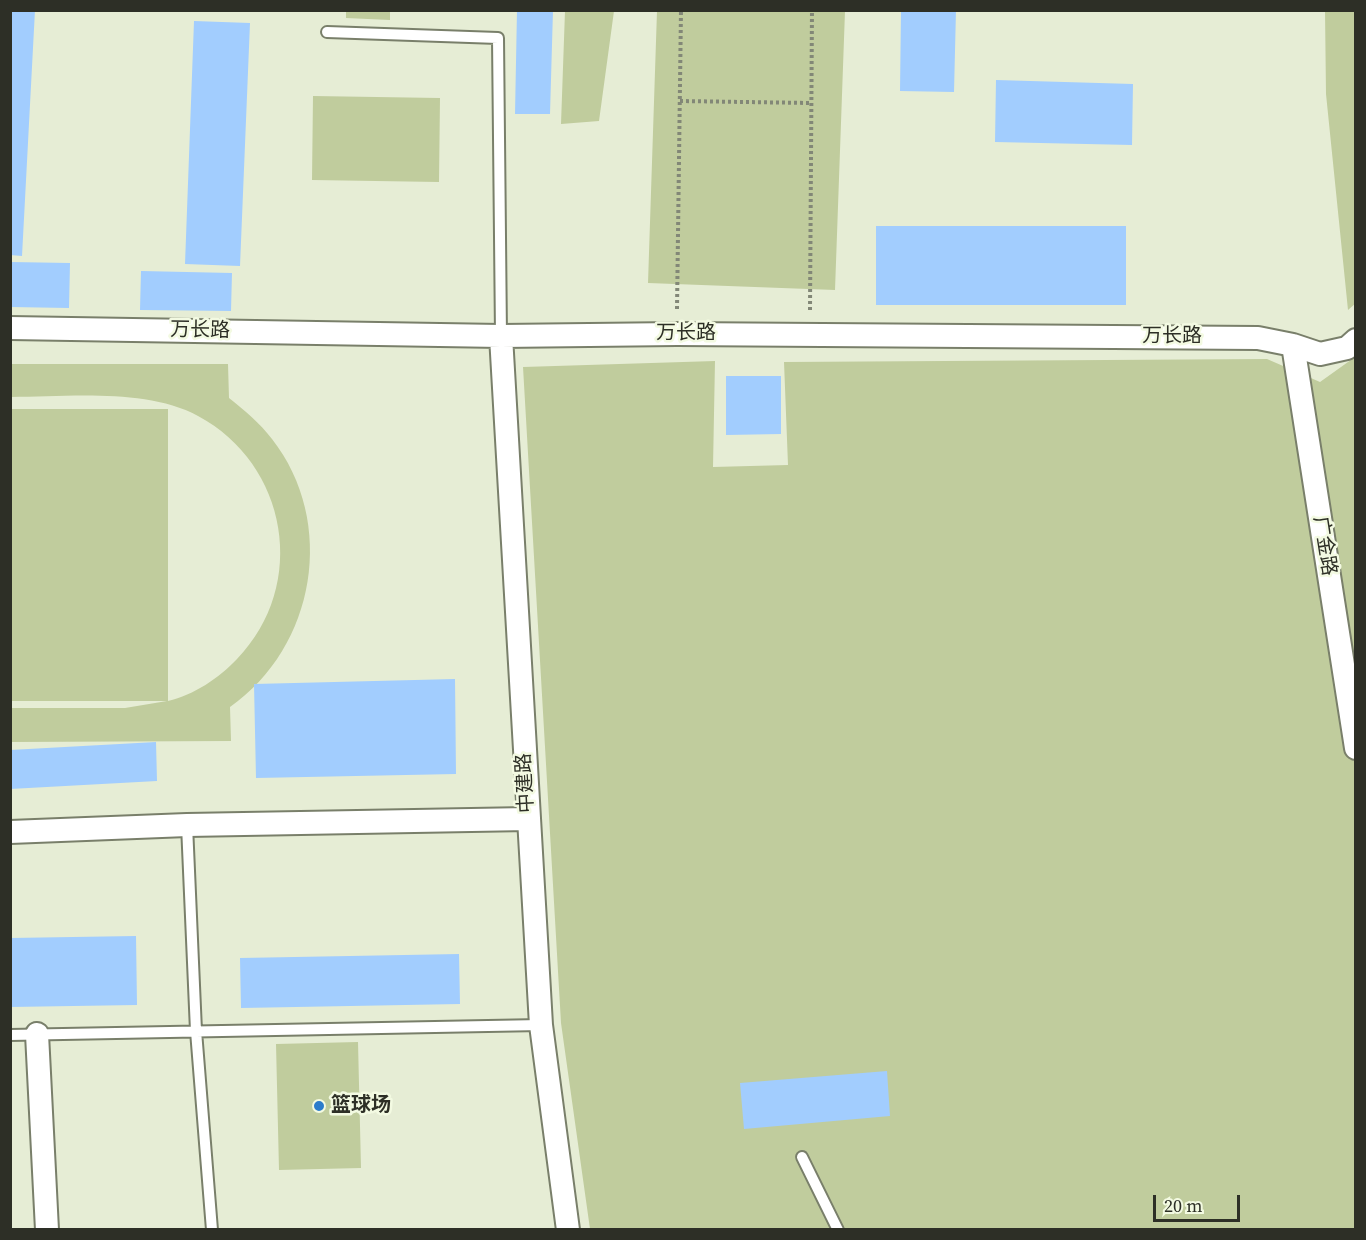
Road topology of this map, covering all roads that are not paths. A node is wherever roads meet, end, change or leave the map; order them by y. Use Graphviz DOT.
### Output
graph roads {
  1 [pos="327,32"];
  2 [pos="10,328"];
  3 [pos="501,336"];
  4 [pos="1356,340"];
  5 [pos="1293,345"];
  6 [pos="1356,748"];
  7 [pos="528,819"];
  8 [pos="187,825"];
  9 [pos="10,832"];
  10 [pos="541,1025"];
  11 [pos="196,1030"];
  12 [pos="37,1034"];
  13 [pos="10,1035"];
  14 [pos="802,1156"];
  15 [pos="47,1230"];
  16 [pos="212,1230"];
  17 [pos="568,1230"];
  18 [pos="838,1230"];
  1 -- 3 [label="lane"];
  2 -- 3 [label="street, 万长路"];
  3 -- 5 [label="street, 万长路"];
  3 -- 7 [label="street, 中建路"];
  4 -- 5 [label="street, 万长路"];
  5 -- 6 [label="street, 广金路"];
  7 -- 8 [label="street"];
  7 -- 10 [label="street, 中建路"];
  8 -- 9 [label="street"];
  8 -- 11 [label="lane"];
  10 -- 11 [label="lane"];
  10 -- 17 [label="street, 中建路"];
  11 -- 12 [label="lane"];
  11 -- 16 [label="lane"];
  12 -- 13 [label="lane"];
  12 -- 15 [label="street"];
  14 -- 18 [label="lane"];
}
